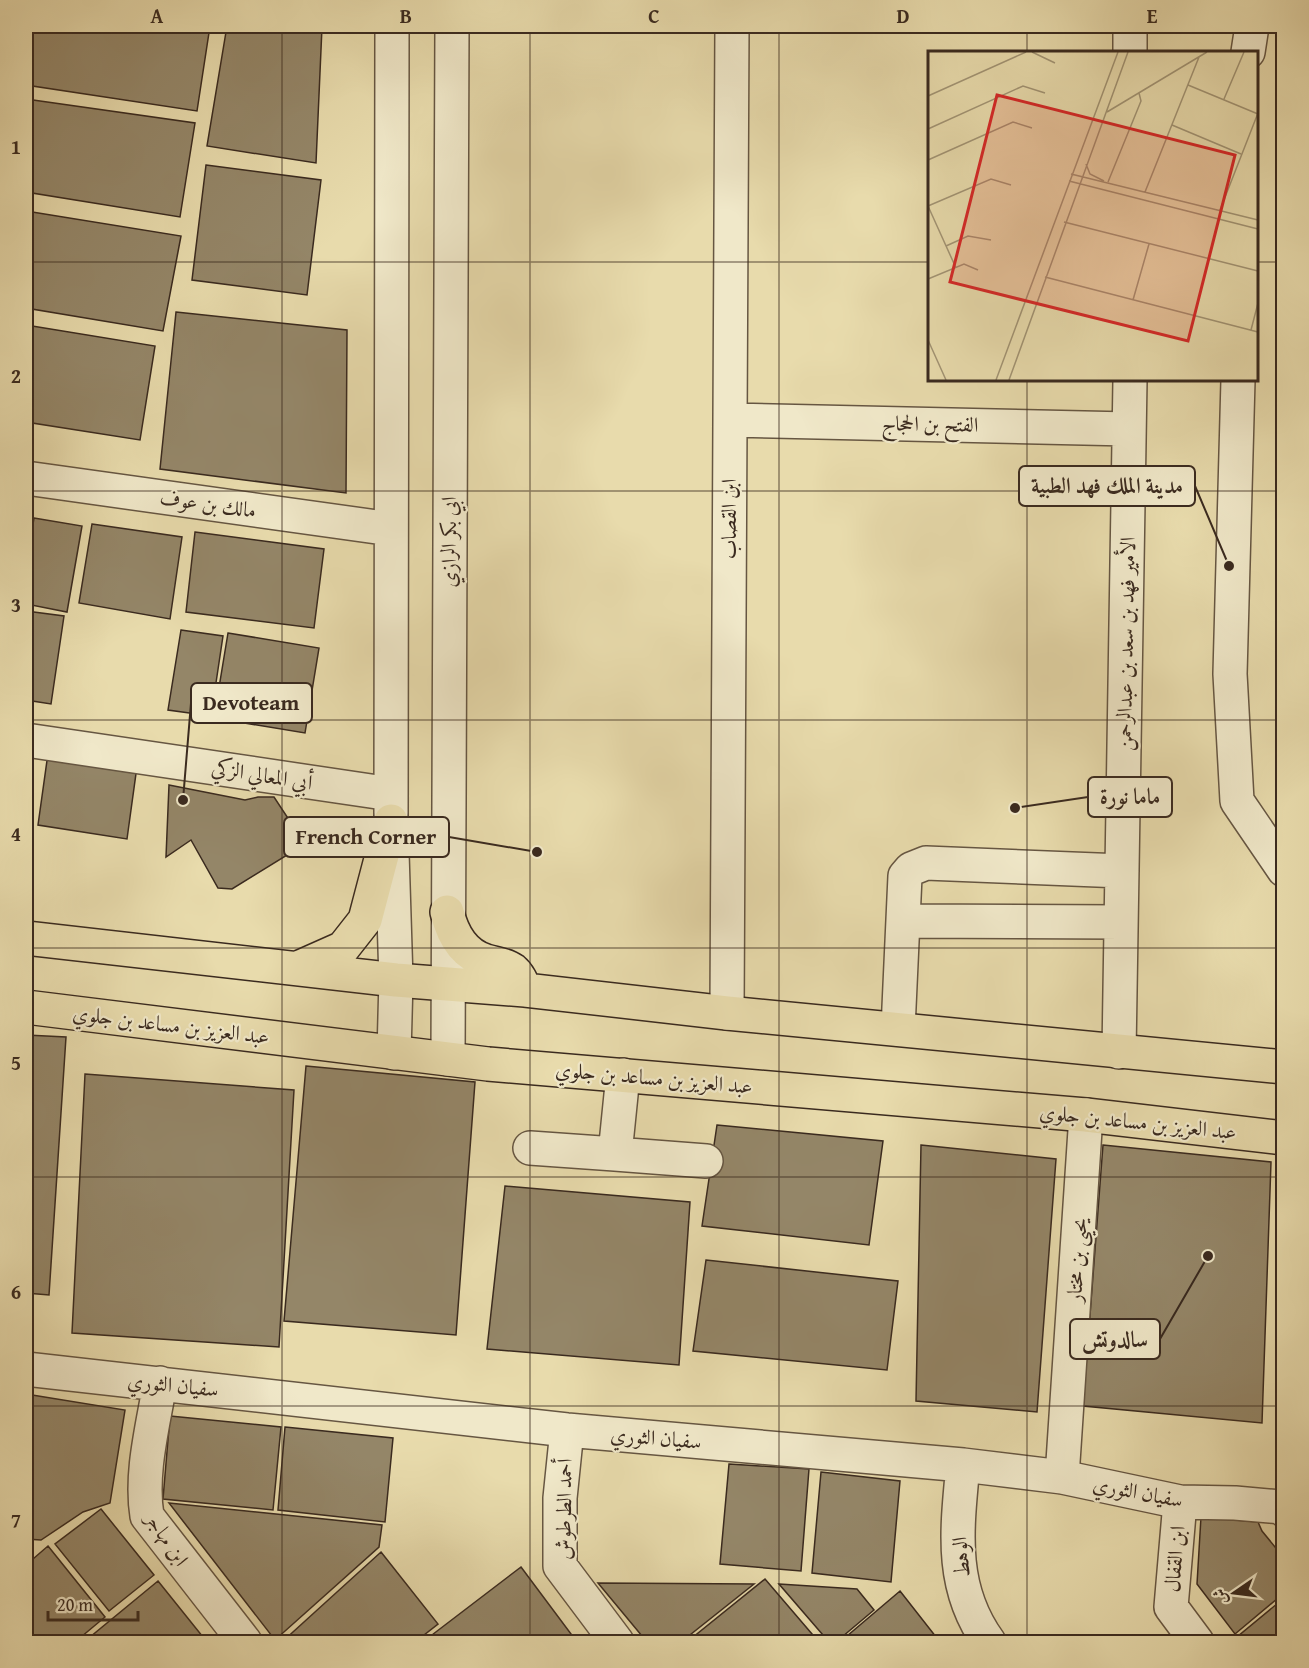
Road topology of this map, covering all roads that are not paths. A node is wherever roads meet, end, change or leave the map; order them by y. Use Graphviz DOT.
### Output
graph roads {
  1 [pos="392,26"];
  2 [pos="452,26"];
  3 [pos="732,26"];
  4 [pos="1130,26"];
  5 [pos="1252,26"];
  6 [pos="1130,51"];
  7 [pos="1248,51"];
  8 [pos="1130,381"];
  9 [pos="1238,381"];
  10 [pos="730,420"];
  11 [pos="1130,429"];
  12 [pos="26,478"];
  13 [pos="392,529"];
  14 [pos="26,740"];
  15 [pos="391,808"];
  16 [pos="1284,870"];
  17 [pos="1122,871"];
  18 [pos="447,912"];
  19 [pos="903,921"];
  20 [pos="1121,922"];
  21 [pos="26,938"];
  22 [pos="298,968"];
  23 [pos="396,980"];
  24 [pos="447,985"];
  25 [pos="525,990"];
  26 [pos="26,1007"];
  27 [pos="727,1013"];
  28 [pos="898,1029"];
  29 [pos="1119,1052"];
  30 [pos="394,1053"];
  31 [pos="448,1059"];
  32 [pos="1284,1067"];
  33 [pos="623,1075"];
  34 [pos="1086,1115"];
  35 [pos="1284,1138"];
  36 [pos="530,1148"];
  37 [pos="615,1154"];
  38 [pos="706,1161"];
  39 [pos="26,1369"];
  40 [pos="160,1383"];
  41 [pos="567,1430"];
  42 [pos="963,1465"];
  43 [pos="1062,1477"];
  44 [pos="1180,1502"];
  45 [pos="1284,1510"];
  46 [pos="245,1642"];
  47 [pos="617,1642"];
  48 [pos="989,1642"];
  49 [pos="1197,1642"];
  1 -- 13 [label="street"];
  2 -- 18 [label="street, ابي بكر الرازي"];
  3 -- 10 [label="street, ابن القصاب"];
  4 -- 6 [label="street"];
  5 -- 7 [label="street"];
  8 -- 11 [label="street, الأمير فهد بن سعد بن عبدالرحمن"];
  9 -- 16 [label="street"];
  10 -- 11 [label="street, الفتح بن الحجاج"];
  10 -- 27 [label="street, ابن القصاب"];
  11 -- 17 [label="street, الأمير فهد بن سعد بن عبدالرحمن"];
  12 -- 13 [label="street, مالك بن عوف"];
  13 -- 15 [label="street"];
  14 -- 15 [label="street, أبي المعالي الزكي"];
  15 -- 22 [label="main road"];
  15 -- 23 [label="street"];
  17 -- 19 [label="street"];
  17 -- 20 [label="street, الأمير فهد بن سعد بن عبدالرحمن"];
  18 -- 24 [label="street, ابي بكر الرازي"];
  18 -- 25 [label="main road"];
  19 -- 20 [label="street"];
  19 -- 28 [label="street"];
  20 -- 29 [label="street, الأمير فهد بن سعد بن عبدالرحمن"];
  21 -- 22 [label="main road"];
  22 -- 23 [label="main road"];
  23 -- 24 [label="main road"];
  23 -- 30 [label="street"];
  24 -- 25 [label="main road"];
  24 -- 31 [label="street, ابي بكر الرازي"];
  25 -- 27 [label="main road"];
  26 -- 30 [label="main road, عبد العزيز بن مساعد بن جلوي"];
  27 -- 28 [label="main road"];
  28 -- 29 [label="main road"];
  29 -- 32 [label="main road"];
  30 -- 31 [label="main road, عبد العزيز بن مساعد بن جلوي"];
  31 -- 33 [label="main road, عبد العزيز بن مساعد بن جلوي"];
  33 -- 34 [label="main road, عبد العزيز بن مساعد بن جلوي"];
  33 -- 37 [label="street"];
  34 -- 35 [label="main road, عبد العزيز بن مساعد بن جلوي"];
  34 -- 43 [label="street, يحيى بن مختار"];
  36 -- 37 [label="street"];
  37 -- 38 [label="street"];
  39 -- 40 [label="street, سفيان الثوري"];
  40 -- 41 [label="street, سفيان الثوري"];
  40 -- 46 [label="street, ابن مهاجر"];
  41 -- 42 [label="street, سفيان الثوري"];
  41 -- 47 [label="street, أحمد الطرطوش"];
  42 -- 43 [label="street, سفيان الثوري"];
  42 -- 48 [label="street, الوهط"];
  43 -- 44 [label="street, سفيان الثوري"];
  44 -- 45 [label="street, سفيان الثوري"];
  44 -- 49 [label="street, ابن القفال"];
}
